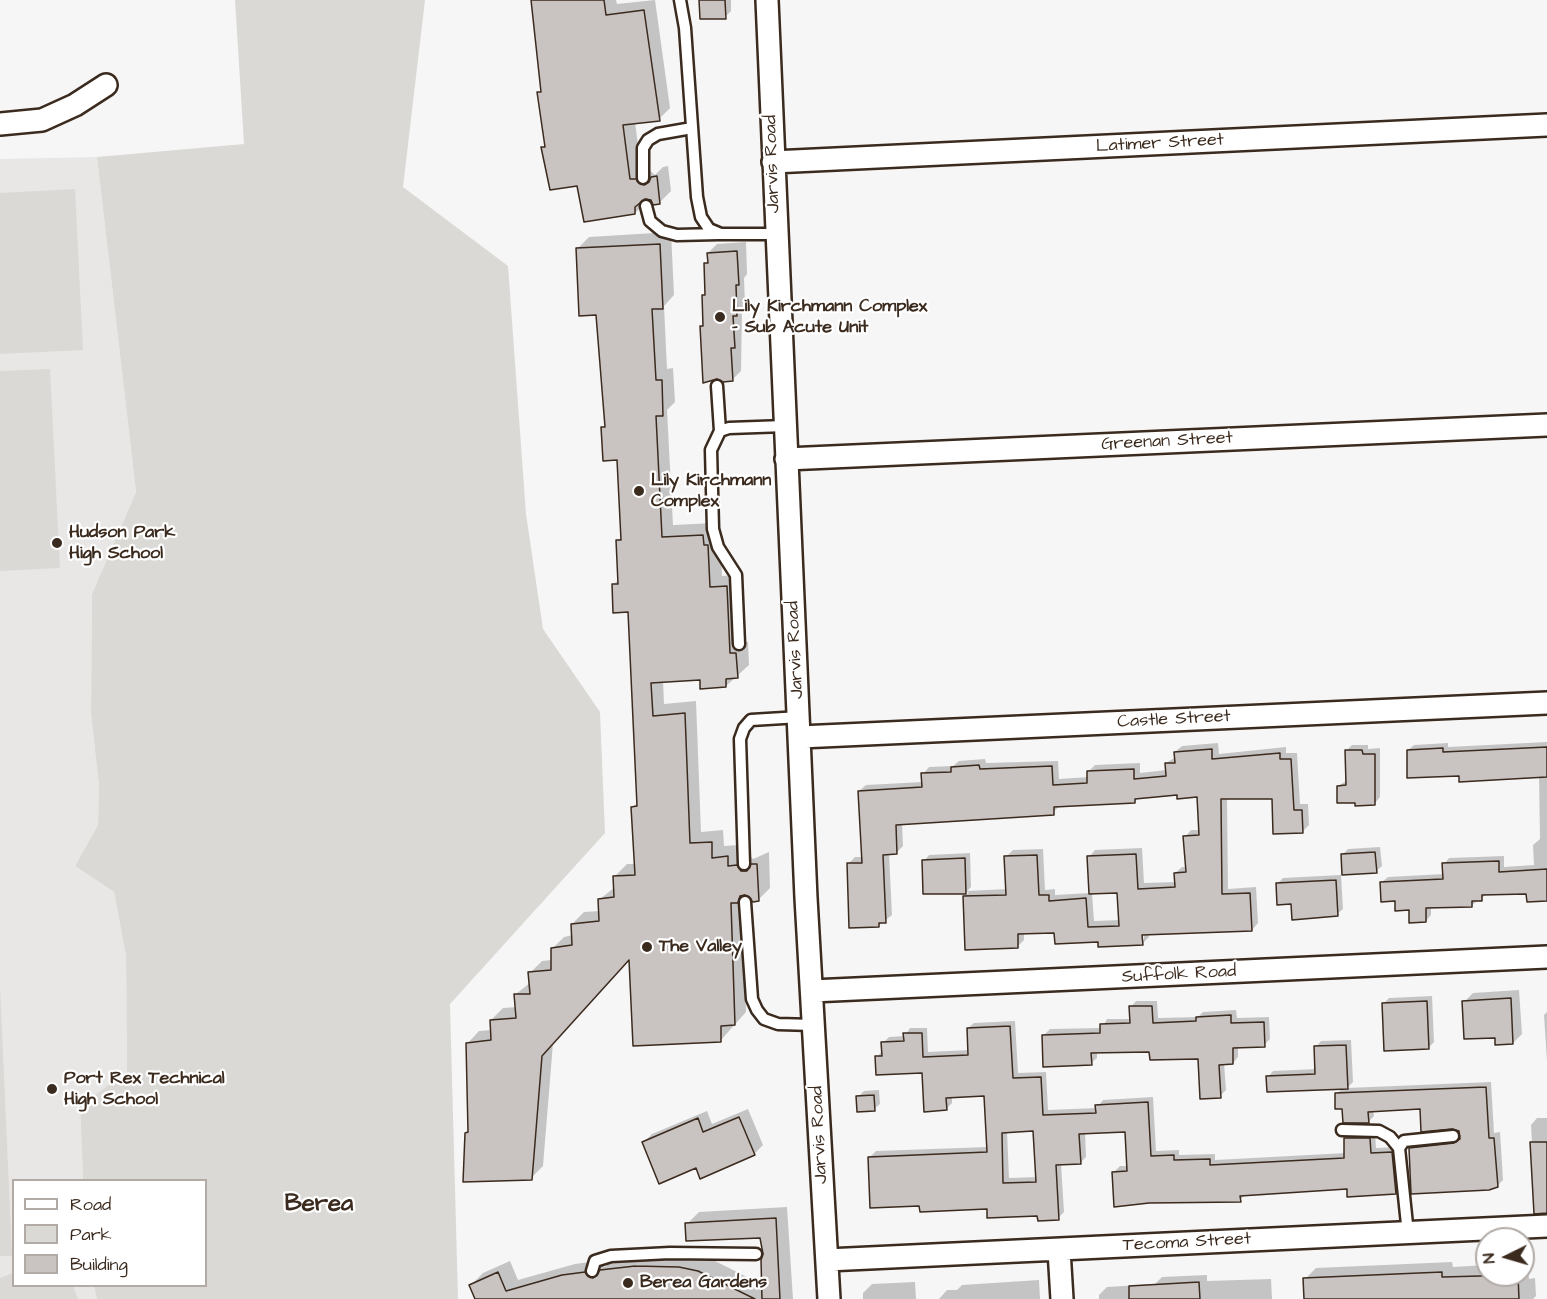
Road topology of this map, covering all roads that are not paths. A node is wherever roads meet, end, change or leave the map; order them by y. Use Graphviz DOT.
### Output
graph roads {
  1 [pos="680,0"];
  2 [pos="767,0"];
  3 [pos="106,85"];
  4 [pos="0,124"];
  5 [pos="1547,125"];
  6 [pos="692,128"];
  7 [pos="773,162"];
  8 [pos="643,178"];
  9 [pos="646,206"];
  10 [pos="721,234"];
  11 [pos="776,234"];
  12 [pos="717,387"];
  13 [pos="1547,425"];
  14 [pos="784,426"];
  15 [pos="720,431"];
  16 [pos="786,459"];
  17 [pos="739,644"];
  18 [pos="1547,703"];
  19 [pos="800,727"];
  20 [pos="744,864"];
  21 [pos="745,902"];
  22 [pos="1547,957"];
  23 [pos="812,991"];
  24 [pos="813,1025"];
  25 [pos="1342,1130"];
  26 [pos="1453,1136"];
  27 [pos="1399,1148"];
  28 [pos="1547,1226"];
  29 [pos="1408,1234"];
  30 [pos="1059,1250"];
  31 [pos="756,1254"];
  32 [pos="826,1260"];
  33 [pos="592,1271"];
  34 [pos="829,1299"];
  35 [pos="1062,1299"];
  1 -- 6 [label="lane"];
  2 -- 7 [label="street, Jarvis Road"];
  3 -- 4 [label="street"];
  5 -- 7 [label="street, Latimer Street"];
  6 -- 8 [label="lane"];
  6 -- 10 [label="lane"];
  7 -- 11 [label="street, Jarvis Road"];
  9 -- 10 [label="lane"];
  10 -- 11 [label="lane"];
  11 -- 14 [label="street, Jarvis Road"];
  12 -- 15 [label="lane"];
  13 -- 16 [label="street, Greenan Street"];
  14 -- 15 [label="lane"];
  14 -- 16 [label="street, Jarvis Road"];
  15 -- 17 [label="lane"];
  16 -- 19 [label="street, Jarvis Road"];
  18 -- 19 [label="street, Castle Street"];
  19 -- 20 [label="lane"];
  19 -- 23 [label="street, Jarvis Road"];
  21 -- 24 [label="lane"];
  22 -- 23 [label="street, Suffolk Road"];
  23 -- 24 [label="street, Jarvis Road"];
  24 -- 32 [label="street, Jarvis Road"];
  25 -- 27 [label="lane"];
  26 -- 27 [label="lane"];
  27 -- 29 [label="lane"];
  28 -- 29 [label="street, Tecoma Street"];
  29 -- 30 [label="street, Tecoma Street"];
  30 -- 32 [label="street, Tecoma Street"];
  30 -- 35 [label="street"];
  31 -- 33 [label="lane"];
  32 -- 34 [label="street, Jarvis Road"];
}
